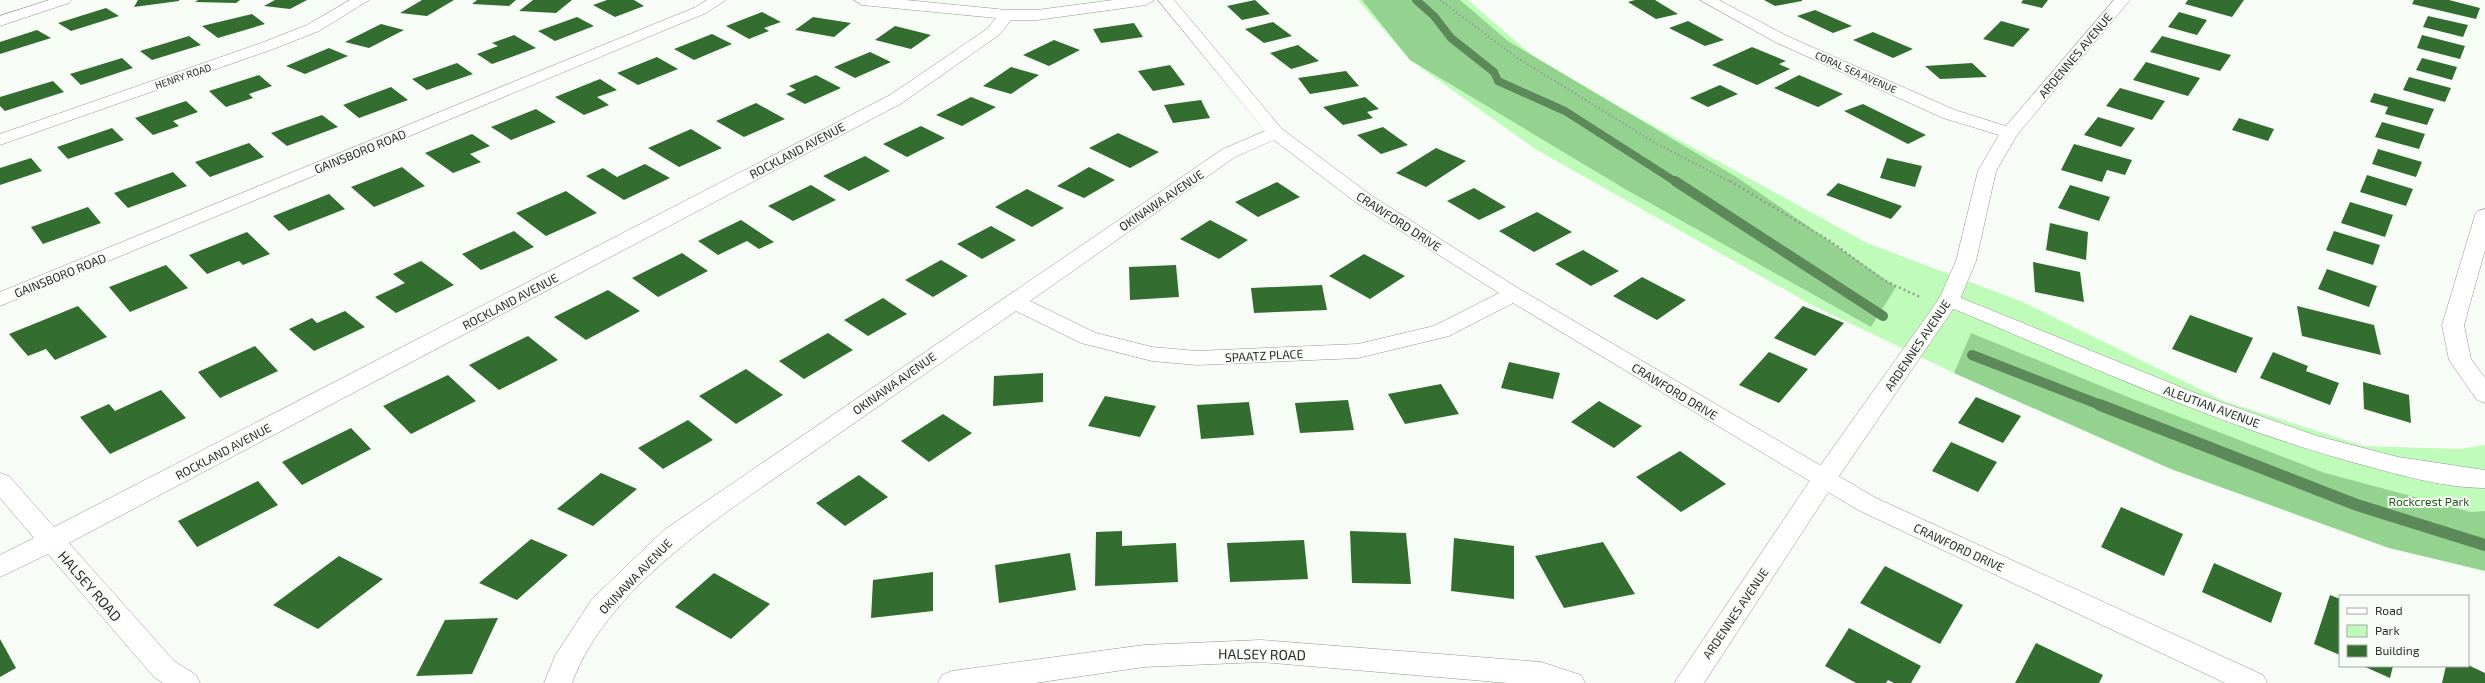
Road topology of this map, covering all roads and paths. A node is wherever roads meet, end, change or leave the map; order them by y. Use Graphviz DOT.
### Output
graph roads {
  1 [pos="64,0"];
  2 [pos="361,0"];
  3 [pos="718,0"];
  4 [pos="862,0"];
  5 [pos="1146,0"];
  6 [pos="1166,0"];
  7 [pos="1708,0"];
  8 [pos="2122,0"];
  9 [pos="1007,15"];
  10 [pos="0,20"];
  11 [pos="1276,133"];
  12 [pos="2009,133"];
  13 [pos="0,140"];
  14 [pos="2485,214"];
  15 [pos="1514,294"];
  16 [pos="1949,299"];
  17 [pos="0,300"];
  18 [pos="1013,301"];
  19 [pos="2485,395"];
  20 [pos="1824,479"];
  21 [pos="2485,479"];
  22 [pos="0,482"];
  23 [pos="51,541"];
  24 [pos="0,567"];
  25 [pos="186,683"];
  26 [pos="558,683"];
  27 [pos="952,683"];
  28 [pos="1571,683"];
  29 [pos="1688,683"];
  30 [pos="2253,683"];
  1 -- 10 [label="street"];
  2 -- 13 [label="street, HENRY ROAD"];
  3 -- 17 [label="street, GAINSBORO ROAD"];
  4 -- 9 [label="street"];
  5 -- 9 [label="street"];
  6 -- 11 [label="street, CRAWFORD DRIVE"];
  7 -- 12 [label="street, CORAL SEA AVENUE"];
  8 -- 12 [label="street, ARDENNES AVENUE"];
  9 -- 23 [label="street, ROCKLAND AVENUE"];
  11 -- 15 [label="street, CRAWFORD DRIVE"];
  11 -- 18 [label="street, OKINAWA AVENUE"];
  12 -- 16 [label="street, ARDENNES AVENUE"];
  14 -- 19 [label="street"];
  15 -- 18 [label="street, SPAATZ PLACE"];
  15 -- 20 [label="street, CRAWFORD DRIVE"];
  16 -- 20 [label="street, ARDENNES AVENUE"];
  16 -- 21 [label="street, ALEUTIAN AVENUE"];
  18 -- 26 [label="street, OKINAWA AVENUE"];
  20 -- 29 [label="street, ARDENNES AVENUE"];
  20 -- 30 [label="street, CRAWFORD DRIVE"];
  22 -- 23 [label="street, HALSEY ROAD"];
  23 -- 24 [label="street, ROCKLAND AVENUE"];
  23 -- 25 [label="street, HALSEY ROAD"];
  27 -- 28 [label="street, HALSEY ROAD"];
}
